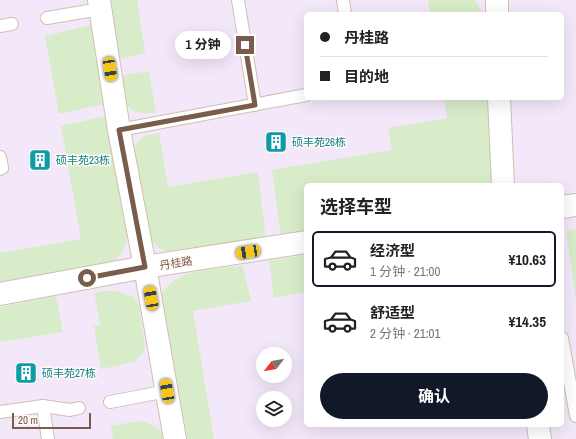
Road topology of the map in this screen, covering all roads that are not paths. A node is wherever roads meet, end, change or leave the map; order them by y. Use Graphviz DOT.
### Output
graph roads {
  1 [pos="238,0"];
  2 [pos="343,0"];
  3 [pos="497,0"];
  4 [pos="99,4"];
  5 [pos="345,12"];
  6 [pos="497,12"];
  7 [pos="47,18"];
  8 [pos="12,24"];
  9 [pos="0,26"];
  10 [pos="304,95"];
  11 [pos="499,100"];
  12 [pos="255,105"];
  13 [pos="119,130"];
  14 [pos="0,157"];
  15 [pos="0,169"];
  16 [pos="503,183"];
  17 [pos="576,205"];
  18 [pos="564,207"];
  19 [pos="304,242"];
  20 [pos="145,267"];
  21 [pos="0,294"];
  22 [pos="564,344"];
  23 [pos="571,365"];
  24 [pos="167,391"];
  25 [pos="110,402"];
  26 [pos="43,406"];
  27 [pos="79,408"];
  28 [pos="0,412"];
  29 [pos="576,416"];
  30 [pos="538,427"];
  31 [pos="48,439"];
  32 [pos="175,439"];
  33 [pos="540,439"];
  1 -- 12 [label="lane"];
  2 -- 5 [label="lane"];
  3 -- 6 [label="street"];
  4 -- 7 [label="lane"];
  4 -- 13 [label="street"];
  8 -- 9 [label="lane"];
  10 -- 12 [label="lane"];
  11 -- 16 [label="street"];
  12 -- 13 [label="lane"];
  13 -- 20 [label="street"];
  14 -- 15 [label="lane"];
  17 -- 18 [label="street"];
  19 -- 20 [label="street, 丹桂路"];
  20 -- 21 [label="street, 丹桂路"];
  20 -- 24 [label="street"];
  22 -- 23 [label="lane"];
  23 -- 29 [label="lane"];
  24 -- 25 [label="lane"];
  24 -- 32 [label="street"];
  26 -- 27 [label="lane"];
  26 -- 28 [label="lane"];
  26 -- 31 [label="lane"];
  30 -- 33 [label="street"];
}
